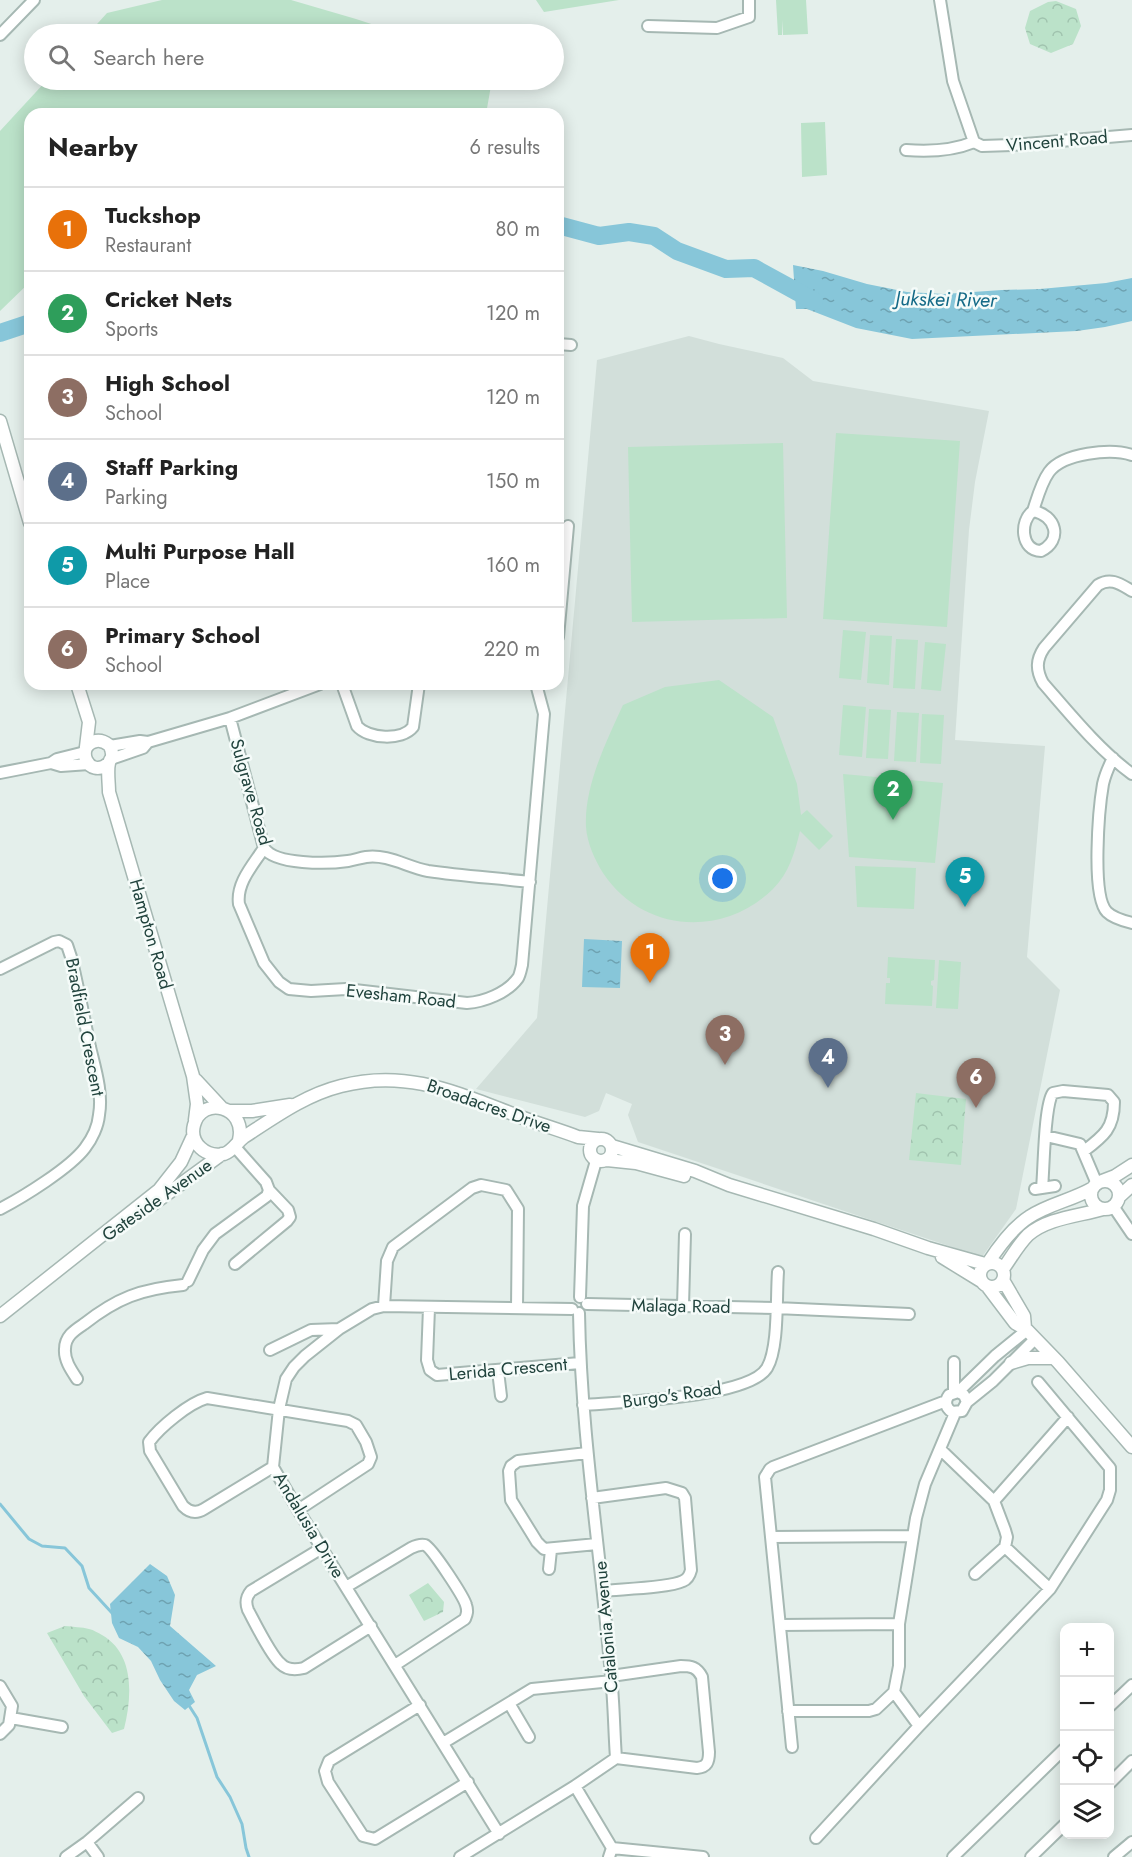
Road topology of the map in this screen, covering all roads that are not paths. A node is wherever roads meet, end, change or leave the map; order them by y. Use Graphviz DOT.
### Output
graph roads {
  1 [pos="34,0"];
  2 [pos="749,0"];
  3 [pos="940,0"];
  4 [pos="648,26"];
  5 [pos="0,35"];
  6 [pos="1132,135"];
  7 [pos="978,144"];
  8 [pos="906,150"];
  9 [pos="564,344"];
  10 [pos="571,345"];
  11 [pos="0,421"];
  12 [pos="1132,455"];
  13 [pos="24,503"];
  14 [pos="1033,511"];
  15 [pos="568,526"];
  16 [pos="564,570"];
  17 [pos="1132,591"];
  18 [pos="80,690"];
  19 [pos="304,690"];
  20 [pos="344,690"];
  21 [pos="418,690"];
  22 [pos="538,690"];
  23 [pos="230,718"];
  24 [pos="89,723"];
  25 [pos="148,742"];
  26 [pos="106,743"];
  27 [pos="88,758"];
  28 [pos="1113,758"];
  29 [pos="110,761"];
  30 [pos="0,773"];
  31 [pos="1132,774"];
  32 [pos="110,792"];
  33 [pos="264,848"];
  34 [pos="530,882"];
  35 [pos="1132,923"];
  36 [pos="0,969"];
  37 [pos="194,1076"];
  38 [pos="294,1105"];
  39 [pos="226,1110"];
  40 [pos="195,1121"];
  41 [pos="194,1136"];
  42 [pos="1046,1136"];
  43 [pos="579,1137"];
  44 [pos="598,1139"];
  45 [pos="237,1143"];
  46 [pos="612,1146"];
  47 [pos="1084,1151"];
  48 [pos="222,1154"];
  49 [pos="597,1157"];
  50 [pos="1132,1165"];
  51 [pos="729,1185"];
  52 [pos="1097,1185"];
  53 [pos="1132,1185"];
  54 [pos="1055,1186"];
  55 [pos="269,1190"];
  56 [pos="1112,1204"];
  57 [pos="0,1209"];
  58 [pos="1012,1232"];
  59 [pos="685,1234"];
  60 [pos="1132,1234"];
  61 [pos="1023,1240"];
  62 [pos="91,1246"];
  63 [pos="928,1248"];
  64 [pos="987,1263"];
  65 [pos="235,1264"];
  66 [pos="777,1272"];
  67 [pos="1003,1274"];
  68 [pos="984,1283"];
  69 [pos="583,1300"];
  70 [pos="384,1306"];
  71 [pos="683,1306"];
  72 [pos="429,1308"];
  73 [pos="517,1308"];
  74 [pos="776,1308"];
  75 [pos="576,1311"];
  76 [pos="909,1314"];
  77 [pos="0,1316"];
  78 [pos="339,1329"];
  79 [pos="1029,1332"];
  80 [pos="270,1350"];
  81 [pos="994,1356"];
  82 [pos="1054,1358"];
  83 [pos="954,1362"];
  84 [pos="580,1363"];
  85 [pos="1009,1365"];
  86 [pos="498,1371"];
  87 [pos="76,1379"];
  88 [pos="1038,1382"];
  89 [pos="956,1392"];
  90 [pos="501,1396"];
  91 [pos="946,1401"];
  92 [pos="967,1402"];
  93 [pos="583,1405"];
  94 [pos="279,1409"];
  95 [pos="956,1413"];
  96 [pos="1068,1418"];
  97 [pos="1132,1447"];
  98 [pos="941,1450"];
  99 [pos="587,1453"];
  100 [pos="273,1467"];
  101 [pos="592,1498"];
  102 [pos="994,1501"];
  103 [pos="298,1510"];
  104 [pos="913,1536"];
  105 [pos="771,1537"];
  106 [pos="597,1544"];
  107 [pos="1005,1547"];
  108 [pos="322,1548"];
  109 [pos="551,1550"];
  110 [pos="549,1569"];
  111 [pos="975,1574"];
  112 [pos="346,1587"];
  113 [pos="1050,1589"];
  114 [pos="603,1591"];
  115 [pos="899,1624"];
  116 [pos="780,1625"];
  117 [pos="371,1626"];
  118 [pos="395,1665"];
  119 [pos="611,1678"];
  120 [pos="1132,1685"];
  121 [pos="0,1686"];
  122 [pos="894,1692"];
  123 [pos="1114,1702"];
  124 [pos="508,1703"];
  125 [pos="420,1705"];
  126 [pos="788,1712"];
  127 [pos="11,1718"];
  128 [pos="919,1726"];
  129 [pos="62,1727"];
  130 [pos="0,1734"];
  131 [pos="529,1737"];
  132 [pos="443,1743"];
  133 [pos="792,1747"];
  134 [pos="1060,1754"];
  135 [pos="616,1758"];
  136 [pos="1132,1761"];
  137 [pos="1114,1779"];
  138 [pos="468,1782"];
  139 [pos="575,1786"];
  140 [pos="138,1798"];
  141 [pos="1060,1830"];
  142 [pos="499,1834"];
  143 [pos="816,1838"];
  144 [pos="87,1842"];
  145 [pos="1132,1842"];
  146 [pos="610,1852"];
  147 [pos="66,1857"];
  148 [pos="98,1857"];
  149 [pos="460,1857"];
  150 [pos="703,1857"];
  151 [pos="953,1857"];
  152 [pos="1031,1857"];
  153 [pos="1114,1857"];
  1 -- 5 [label="street"];
  2 -- 4 [label="street"];
  3 -- 7 [label="street"];
  6 -- 7 [label="street, Vincent Road"];
  7 -- 8 [label="street, Vincent Road"];
  9 -- 10 [label="street"];
  11 -- 13 [label="street"];
  12 -- 14 [label="street"];
  15 -- 16 [label="street"];
  17 -- 28 [label="street"];
  18 -- 24 [label="street"];
  19 -- 23 [label="street"];
  20 -- 21 [label="street"];
  22 -- 34 [label="street, Evesham Road"];
  23 -- 25 [label="street"];
  23 -- 33 [label="street, Sulgrave Road"];
  24 -- 26 [label="street"];
  24 -- 27 [label="street"];
  25 -- 26 [label="street"];
  25 -- 29 [label="street"];
  26 -- 27 [label="street"];
  26 -- 29 [label="street, Hampton Road"];
  27 -- 29 [label="street"];
  27 -- 30 [label="street"];
  27 -- 32 [label="street, Hampton Road"];
  28 -- 31 [label="street"];
  28 -- 35 [label="street"];
  29 -- 32 [label="street, Hampton Road"];
  32 -- 37 [label="street, Hampton Road"];
  33 -- 34 [label="street, Sulgrave Road"];
  33 -- 34 [label="street, Evesham Road"];
  36 -- 57 [label="street, Bradfield Crescent"];
  37 -- 39 [label="street, Hampton Road"];
  37 -- 40 [label="street, Hampton Road"];
  38 -- 39 [label="street, Broadacres Drive"];
  38 -- 43 [label="street, Broadacres Drive"];
  38 -- 45 [label="street, Broadacres Drive"];
  39 -- 40 [label="street, Broadacres Drive"];
  39 -- 45 [label="street"];
  40 -- 41 [label="street"];
  41 -- 48 [label="street"];
  41 -- 62 [label="street, Gateside Avenue"];
  42 -- 47 [label="street"];
  42 -- 47 [label="street"];
  42 -- 54 [label="street"];
  43 -- 44 [label="street, Broadacres Drive"];
  43 -- 49 [label="street"];
  44 -- 46 [label="street, Broadacres Drive"];
  44 -- 49 [label="street"];
  45 -- 48 [label="street, Broadacres Drive"];
  45 -- 55 [label="street"];
  46 -- 49 [label="street"];
  46 -- 51 [label="street, Broadacres Drive"];
  47 -- 52 [label="street"];
  48 -- 62 [label="street, Gateside Avenue"];
  49 -- 51 [label="street, Broadacres Drive"];
  49 -- 69 [label="street"];
  50 -- 52 [label="street"];
  51 -- 63 [label="street, Broadacres Drive"];
  52 -- 56 [label="street"];
  52 -- 56 [label="street"];
  52 -- 58 [label="street"];
  53 -- 56 [label="street"];
  55 -- 65 [label="street"];
  55 -- 87 [label="street"];
  56 -- 60 [label="street"];
  56 -- 61 [label="street"];
  58 -- 61 [label="street"];
  58 -- 64 [label="street"];
  59 -- 71 [label="street"];
  61 -- 67 [label="street"];
  62 -- 77 [label="street, Gateside Avenue"];
  63 -- 64 [label="street, Broadacres Drive"];
  63 -- 68 [label="street, Broadacres Drive"];
  64 -- 67 [label="street, Broadacres Drive"];
  64 -- 68 [label="street"];
  66 -- 74 [label="street"];
  67 -- 68 [label="street"];
  67 -- 79 [label="street, Broadacres Drive"];
  68 -- 79 [label="street, Broadacres Drive"];
  69 -- 71 [label="street, Malaga Road"];
  69 -- 75 [label="street"];
  70 -- 72 [label="street, Andalusia Drive"];
  70 -- 73 [label="street"];
  70 -- 78 [label="street, Andalusia Drive"];
  71 -- 74 [label="street, Malaga Road"];
  72 -- 73 [label="street, Andalusia Drive"];
  72 -- 86 [label="street, Lerida Crescent"];
  73 -- 75 [label="street, Andalusia Drive"];
  74 -- 76 [label="street, Malaga Road"];
  74 -- 93 [label="street, Burgo's Road"];
  75 -- 84 [label="street, Catalonia Avenue"];
  78 -- 80 [label="street"];
  78 -- 94 [label="street, Andalusia Drive"];
  79 -- 81 [label="street"];
  79 -- 82 [label="street, Broadacres Drive"];
  79 -- 85 [label="street"];
  81 -- 85 [label="street"];
  81 -- 89 [label="street"];
  82 -- 85 [label="street"];
  82 -- 97 [label="street, Broadacres Drive"];
  83 -- 89 [label="street"];
  84 -- 86 [label="street, Lerida Crescent"];
  84 -- 93 [label="street, Catalonia Avenue"];
  85 -- 92 [label="street"];
  86 -- 90 [label="street"];
  88 -- 96 [label="street"];
  89 -- 91 [label="street"];
  89 -- 92 [label="street"];
  91 -- 95 [label="street"];
  91 -- 105 [label="street"];
  92 -- 95 [label="street"];
  93 -- 99 [label="street, Catalonia Avenue"];
  94 -- 100 [label="street, Andalusia Drive"];
  94 -- 100 [label="street"];
  94 -- 103 [label="street"];
  95 -- 98 [label="street"];
  96 -- 102 [label="street"];
  96 -- 113 [label="street"];
  98 -- 102 [label="street"];
  98 -- 104 [label="street"];
  99 -- 101 [label="street, Catalonia Avenue"];
  99 -- 109 [label="street"];
  100 -- 103 [label="street, Andalusia Drive"];
  101 -- 106 [label="street, Catalonia Avenue"];
  101 -- 114 [label="street"];
  102 -- 107 [label="street"];
  103 -- 108 [label="street, Andalusia Drive"];
  104 -- 105 [label="street"];
  104 -- 115 [label="street"];
  105 -- 116 [label="street"];
  106 -- 109 [label="street"];
  106 -- 114 [label="street, Catalonia Avenue"];
  107 -- 111 [label="street"];
  107 -- 113 [label="street"];
  108 -- 112 [label="street, Andalusia Drive"];
  108 -- 117 [label="street"];
  109 -- 110 [label="street"];
  112 -- 117 [label="street, Andalusia Drive"];
  112 -- 118 [label="street"];
  113 -- 128 [label="street"];
  114 -- 119 [label="street, Catalonia Avenue"];
  115 -- 116 [label="street"];
  115 -- 122 [label="street"];
  116 -- 126 [label="street"];
  117 -- 118 [label="street, Andalusia Drive"];
  118 -- 125 [label="street, Andalusia Drive"];
  119 -- 124 [label="street"];
  119 -- 135 [label="street, Catalonia Avenue"];
  119 -- 135 [label="street"];
  120 -- 123 [label="street"];
  121 -- 127 [label="street"];
  122 -- 126 [label="street"];
  122 -- 128 [label="street"];
  124 -- 131 [label="street"];
  124 -- 132 [label="street"];
  125 -- 132 [label="street, Andalusia Drive"];
  125 -- 138 [label="street"];
  126 -- 133 [label="street"];
  127 -- 129 [label="street"];
  127 -- 130 [label="street"];
  128 -- 143 [label="street"];
  132 -- 138 [label="street, Andalusia Drive"];
  134 -- 151 [label="street"];
  135 -- 139 [label="street"];
  136 -- 137 [label="street"];
  138 -- 142 [label="street, Andalusia Drive"];
  139 -- 142 [label="street"];
  139 -- 146 [label="street"];
  140 -- 144 [label="street"];
  141 -- 152 [label="street"];
  142 -- 149 [label="street"];
  144 -- 147 [label="street"];
  144 -- 148 [label="street"];
  145 -- 153 [label="street"];
  146 -- 150 [label="street"];
}
